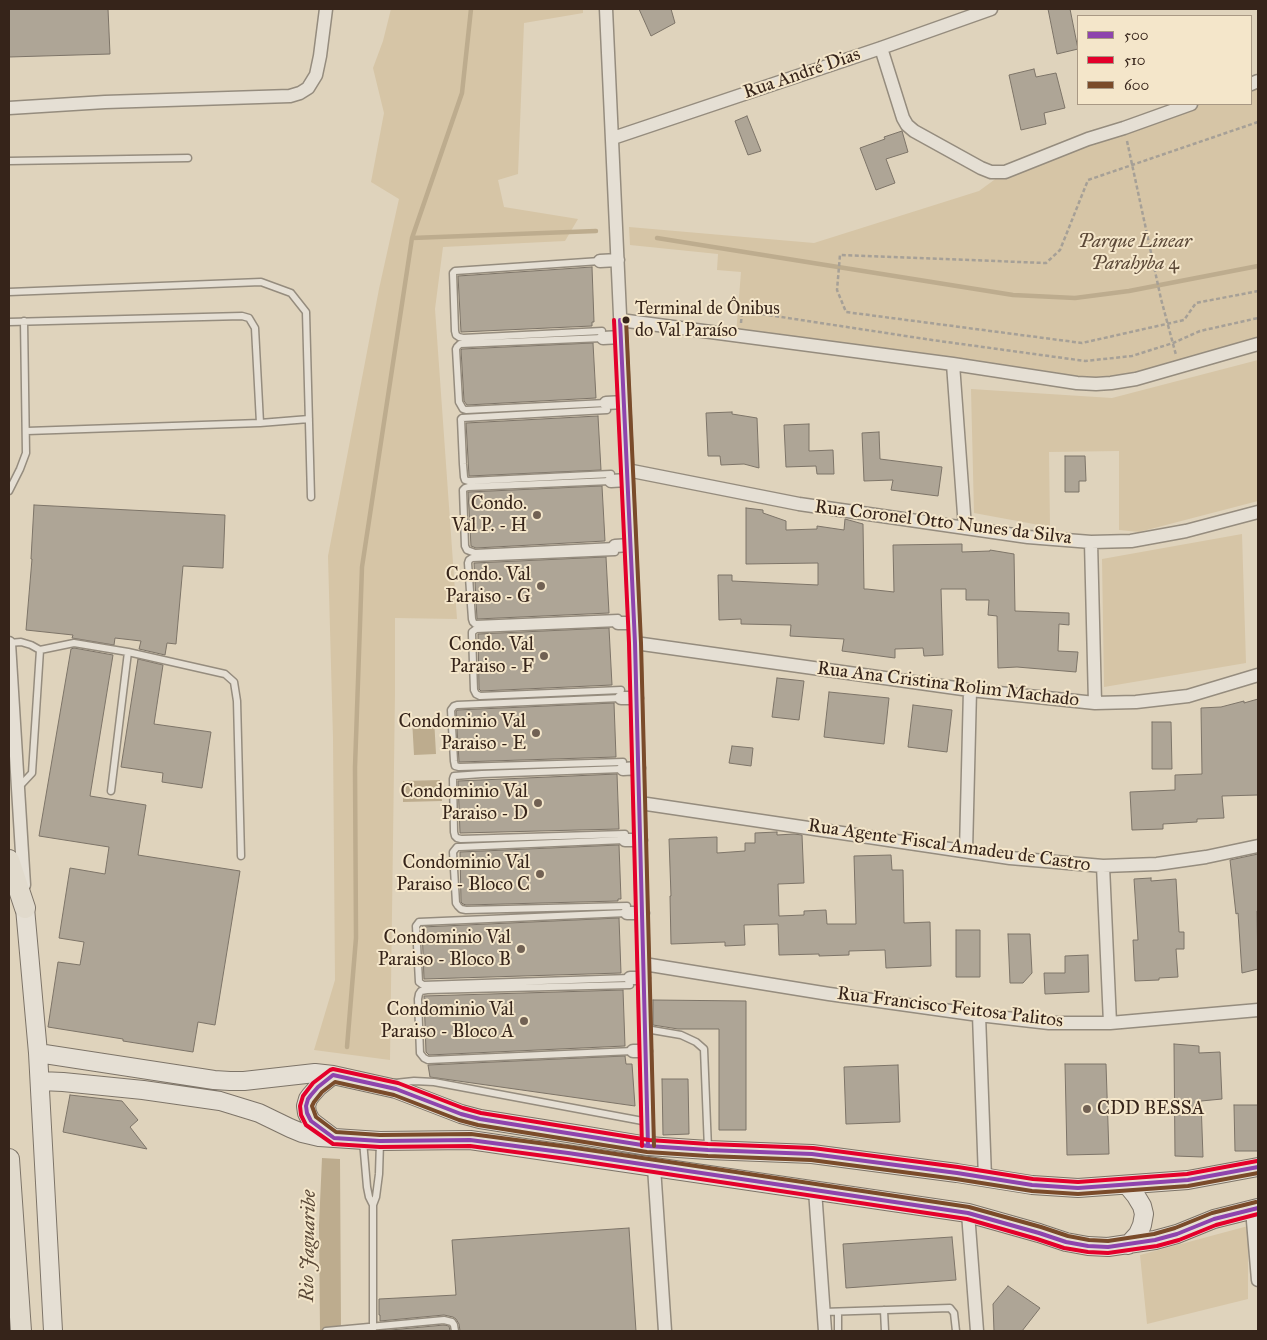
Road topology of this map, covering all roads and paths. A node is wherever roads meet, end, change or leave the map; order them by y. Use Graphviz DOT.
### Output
graph roads {
  1 [pos="326,9"];
  2 [pos="606,9"];
  3 [pos="991,9"];
  4 [pos="881,48"];
  5 [pos="1188,105"];
  6 [pos="9,108"];
  7 [pos="1258,122"];
  8 [pos="1124,128"];
  9 [pos="613,138"];
  10 [pos="188,158"];
  11 [pos="9,161"];
  12 [pos="1132,165"];
  13 [pos="618,260"];
  14 [pos="600,262"];
  15 [pos="1258,291"];
  16 [pos="9,292"];
  17 [pos="1258,318"];
  18 [pos="24,321"];
  19 [pos="9,322"];
  20 [pos="1168,324"];
  21 [pos="621,329"];
  22 [pos="602,334"];
  23 [pos="740,336"];
  24 [pos="1173,343"];
  25 [pos="1258,344"];
  26 [pos="953,364"];
  27 [pos="1179,367"];
  28 [pos="624,405"];
  29 [pos="606,406"];
  30 [pos="309,418"];
  31 [pos="260,423"];
  32 [pos="27,431"];
  33 [pos="627,475"];
  34 [pos="611,478"];
  35 [pos="9,491"];
  36 [pos="311,498"];
  37 [pos="1258,512"];
  38 [pos="965,528"];
  39 [pos="1091,542"];
  40 [pos="630,548"];
  41 [pos="615,549"];
  42 [pos="634,620"];
  43 [pos="618,621"];
  44 [pos="9,643"];
  45 [pos="635,643"];
  46 [pos="40,650"];
  47 [pos="128,652"];
  48 [pos="1258,675"];
  49 [pos="970,690"];
  50 [pos="621,694"];
  51 [pos="636,694"];
  52 [pos="1095,703"];
  53 [pos="623,765"];
  54 [pos="638,765"];
  55 [pos="18,789"];
  56 [pos="112,792"];
  57 [pos="640,804"];
  58 [pos="625,837"];
  59 [pos="640,837"];
  60 [pos="1258,846"];
  61 [pos="966,851"];
  62 [pos="240,856"];
  63 [pos="9,860"];
  64 [pos="1103,866"];
  65 [pos="25,908"];
  66 [pos="643,909"];
  67 [pos="627,910"];
  68 [pos="644,964"];
  69 [pos="644,981"];
  70 [pos="630,982"];
  71 [pos="1258,1010"];
  72 [pos="979,1015"];
  73 [pos="1110,1022"];
  74 [pos="646,1029"];
  75 [pos="646,1050"];
  76 [pos="633,1051"];
  77 [pos="38,1053"];
  78 [pos="333,1075"];
  79 [pos="40,1081"];
  80 [pos="381,1085"];
  81 [pos="648,1122"];
  82 [pos="334,1138"];
  83 [pos="372,1140"];
  84 [pos="648,1146"];
  85 [pos="708,1150"];
  86 [pos="9,1159"];
  87 [pos="654,1166"];
  88 [pos="1258,1167"];
  89 [pos="984,1178"];
  90 [pos="1127,1185"];
  91 [pos="815,1190"];
  92 [pos="373,1206"];
  93 [pos="1255,1208"];
  94 [pos="968,1214"];
  95 [pos="1128,1245"];
  96 [pos="1258,1280"];
  97 [pos="884,1310"];
  98 [pos="823,1312"];
  99 [pos="838,1312"];
  100 [pos="455,1328"];
  101 [pos="372,1329"];
  102 [pos="342,1330"];
  103 [pos="20,1331"];
  104 [pos="53,1331"];
  105 [pos="326,1331"];
  106 [pos="665,1331"];
  107 [pos="825,1331"];
  108 [pos="838,1331"];
  109 [pos="885,1331"];
  110 [pos="956,1331"];
  111 [pos="978,1331"];
  1 -- 6 [label="street"];
  2 -- 9 [label="street"];
  3 -- 4 [label="street, Rua André Dias"];
  4 -- 8 [label="street"];
  4 -- 9 [label="street, Rua André Dias"];
  5 -- 8 [label="street"];
  7 -- 12 [label="path"];
  8 -- 12 [label="path"];
  9 -- 13 [label="street"];
  10 -- 11 [label="lane"];
  12 -- 20 [label="path"];
  12 -- 20 [label="path"];
  13 -- 14 [label="street"];
  13 -- 21 [label="street"];
  14 -- 22 [label="lane"];
  15 -- 20 [label="path"];
  16 -- 30 [label="lane"];
  17 -- 24 [label="path"];
  18 -- 19 [label="lane"];
  18 -- 31 [label="lane"];
  18 -- 32 [label="lane"];
  20 -- 24 [label="path"];
  21 -- 22 [label="street"];
  21 -- 23 [label="street"];
  21 -- 28 [label="street"];
  22 -- 29 [label="lane"];
  23 -- 24 [label="path"];
  23 -- 26 [label="street"];
  24 -- 27 [label="path"];
  25 -- 27 [label="street"];
  26 -- 27 [label="street"];
  26 -- 38 [label="street"];
  28 -- 29 [label="street"];
  28 -- 33 [label="street"];
  29 -- 34 [label="lane"];
  30 -- 31 [label="lane"];
  30 -- 36 [label="lane"];
  31 -- 32 [label="lane"];
  32 -- 35 [label="lane"];
  33 -- 34 [label="street, Rua Coronel Otto Nunes da Silva"];
  33 -- 38 [label="street, Rua Coronel Otto Nunes da Silva"];
  33 -- 40 [label="street"];
  34 -- 41 [label="lane"];
  37 -- 39 [label="street, Rua Coronel Otto Nunes da Silva"];
  38 -- 39 [label="street, Rua Coronel Otto Nunes da Silva"];
  39 -- 52 [label="street"];
  40 -- 41 [label="street"];
  40 -- 42 [label="street"];
  41 -- 43 [label="lane"];
  42 -- 43 [label="street"];
  42 -- 45 [label="street"];
  43 -- 50 [label="lane"];
  44 -- 46 [label="lane"];
  44 -- 55 [label="street"];
  45 -- 49 [label="street, Rua Ana Cristina Rolim Machado"];
  45 -- 51 [label="street"];
  46 -- 47 [label="lane"];
  46 -- 55 [label="lane"];
  47 -- 56 [label="lane"];
  47 -- 62 [label="lane"];
  48 -- 52 [label="street, Rua Ana Cristina Rolim Machado"];
  49 -- 52 [label="street, Rua Ana Cristina Rolim Machado"];
  49 -- 61 [label="street"];
  50 -- 51 [label="street"];
  50 -- 53 [label="lane"];
  51 -- 54 [label="street"];
  53 -- 54 [label="street"];
  53 -- 58 [label="lane"];
  54 -- 57 [label="street"];
  55 -- 65 [label="street"];
  57 -- 59 [label="street"];
  57 -- 61 [label="street, Rua Agente Fiscal Amadeu de Castro"];
  58 -- 59 [label="street"];
  58 -- 67 [label="lane"];
  59 -- 66 [label="street"];
  60 -- 64 [label="street, Rua Agente Fiscal Amadeu de Castro"];
  61 -- 64 [label="street, Rua Agente Fiscal Amadeu de Castro"];
  63 -- 65 [label="highway"];
  64 -- 73 [label="street"];
  65 -- 77 [label="main road"];
  66 -- 67 [label="street"];
  66 -- 68 [label="street"];
  67 -- 70 [label="lane"];
  68 -- 69 [label="street"];
  68 -- 72 [label="street, Rua Francisco Feitosa Palitos"];
  69 -- 70 [label="street"];
  69 -- 74 [label="street"];
  70 -- 76 [label="lane"];
  71 -- 73 [label="street, Rua Francisco Feitosa Palitos"];
  72 -- 73 [label="street, Rua Francisco Feitosa Palitos"];
  72 -- 89 [label="street"];
  74 -- 75 [label="street"];
  74 -- 85 [label="lane"];
  75 -- 76 [label="street"];
  75 -- 81 [label="street"];
  77 -- 78 [label="main road"];
  77 -- 79 [label="main road"];
  78 -- 80 [label="main road"];
  78 -- 82 [label="main road"];
  79 -- 82 [label="main road"];
  79 -- 104 [label="main road"];
  80 -- 81 [label="lane"];
  80 -- 84 [label="main road"];
  81 -- 84 [label="street"];
  82 -- 83 [label="main road"];
  83 -- 87 [label="main road"];
  83 -- 92 [label="lane"];
  83 -- 92 [label="lane"];
  84 -- 85 [label="main road"];
  85 -- 89 [label="main road"];
  86 -- 103 [label="highway"];
  87 -- 91 [label="main road"];
  87 -- 106 [label="street"];
  88 -- 90 [label="main road"];
  89 -- 90 [label="main road"];
  90 -- 95 [label="main road"];
  91 -- 94 [label="main road"];
  91 -- 98 [label="street"];
  92 -- 101 [label="lane"];
  93 -- 95 [label="main road"];
  93 -- 96 [label="street"];
  94 -- 95 [label="main road"];
  94 -- 111 [label="street"];
  97 -- 99 [label="lane"];
  97 -- 109 [label="lane"];
  97 -- 110 [label="lane"];
  98 -- 99 [label="lane"];
  98 -- 107 [label="street"];
  99 -- 108 [label="lane"];
  100 -- 101 [label="lane"];
  101 -- 102 [label="lane"];
  102 -- 105 [label="lane"];
}
